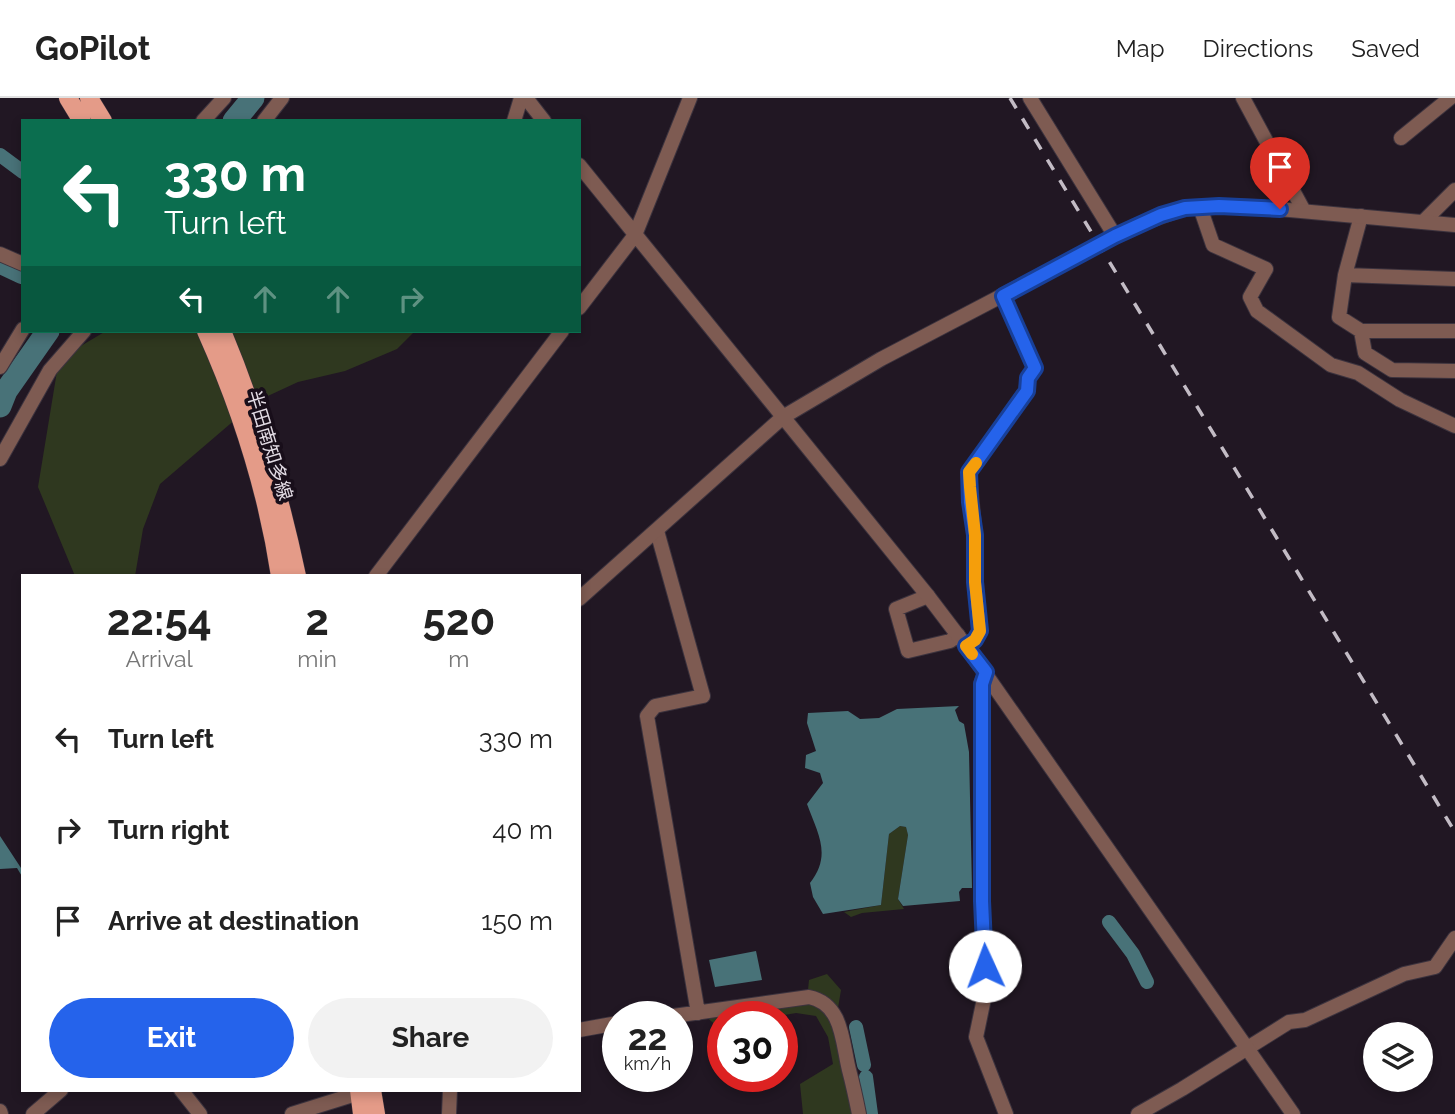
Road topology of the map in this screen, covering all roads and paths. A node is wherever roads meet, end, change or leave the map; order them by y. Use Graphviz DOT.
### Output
graph roads {
  1 [pos="68,98"];
  2 [pos="89,98"];
  3 [pos="224,98"];
  4 [pos="282,98"];
  5 [pos="524,98"];
  6 [pos="690,98"];
  7 [pos="1030,98"];
  8 [pos="1243,98"];
  9 [pos="1450,98"];
  10 [pos="81,119"];
  11 [pos="102,119"];
  12 [pos="205,119"];
  13 [pos="266,119"];
  14 [pos="515,119"];
  15 [pos="542,119"];
  16 [pos="1401,138"];
  17 [pos="581,168"];
  18 [pos="1455,190"];
  19 [pos="1200,207"];
  20 [pos="1304,212"];
  21 [pos="1361,216"];
  22 [pos="1423,222"];
  23 [pos="1455,225"];
  24 [pos="635,235"];
  25 [pos="1115,236"];
  26 [pos="0,254"];
  27 [pos="21,263"];
  28 [pos="1345,275"];
  29 [pos="1455,279"];
  30 [pos="1003,296"];
  31 [pos="581,305"];
  32 [pos="1362,331"];
  33 [pos="1455,331"];
  34 [pos="21,332"];
  35 [pos="82,333"];
  36 [pos="207,333"];
  37 [pos="223,333"];
  38 [pos="560,333"];
  39 [pos="0,368"];
  40 [pos="1455,371"];
  41 [pos="783,417"];
  42 [pos="1455,426"];
  43 [pos="0,455"];
  44 [pos="657,531"];
  45 [pos="280,574"];
  46 [pos="296,574"];
  47 [pos="378,574"];
  48 [pos="929,596"];
  49 [pos="581,597"];
  50 [pos="962,640"];
  51 [pos="986,672"];
  52 [pos="1455,938"];
  53 [pos="698,1013"];
  54 [pos="693,1014"];
  55 [pos="602,1026"];
  56 [pos="581,1030"];
  57 [pos="1248,1047"];
  58 [pos="59,1092"];
  59 [pos="183,1092"];
  60 [pos="360,1092"];
  61 [pos="363,1092"];
  62 [pos="364,1092"];
  63 [pos="450,1092"];
  64 [pos="33,1114"];
  65 [pos="200,1114"];
  66 [pos="292,1114"];
  67 [pos="362,1114"];
  68 [pos="376,1114"];
  69 [pos="449,1114"];
  70 [pos="859,1114"];
  71 [pos="1006,1114"];
  72 [pos="1138,1114"];
  73 [pos="1293,1114"];
  1 -- 10 [label="main road"];
  2 -- 11 [label="main road"];
  3 -- 12 [label="street"];
  4 -- 13 [label="street"];
  5 -- 14 [label="street"];
  5 -- 15 [label="street"];
  6 -- 24 [label="street"];
  7 -- 25 [label="street"];
  8 -- 20 [label="street"];
  9 -- 16 [label="street"];
  17 -- 24 [label="street"];
  18 -- 22 [label="street"];
  19 -- 20 [label="street"];
  19 -- 25 [label="street"];
  19 -- 42 [label="street"];
  20 -- 21 [label="street"];
  21 -- 22 [label="street"];
  21 -- 28 [label="street"];
  22 -- 23 [label="street"];
  24 -- 31 [label="street"];
  24 -- 41 [label="street"];
  25 -- 30 [label="street"];
  26 -- 27 [label="street"];
  28 -- 29 [label="street"];
  28 -- 32 [label="street"];
  30 -- 41 [label="street"];
  30 -- 50 [label="street"];
  32 -- 33 [label="street"];
  32 -- 40 [label="street"];
  34 -- 39 [label="street"];
  35 -- 43 [label="street"];
  36 -- 45 [label="main road, 半田南知多線"];
  37 -- 46 [label="main road, 半田南知多線"];
  38 -- 47 [label="street"];
  41 -- 44 [label="street"];
  41 -- 48 [label="street"];
  44 -- 49 [label="street"];
  44 -- 53 [label="street"];
  48 -- 50 [label="street"];
  48 -- 50 [label="street"];
  50 -- 51 [label="street"];
  51 -- 57 [label="street"];
  51 -- 71 [label="street"];
  52 -- 57 [label="street"];
  53 -- 54 [label="street"];
  53 -- 70 [label="street"];
  55 -- 56 [label="street"];
  57 -- 72 [label="street"];
  57 -- 73 [label="street"];
  58 -- 64 [label="street"];
  59 -- 65 [label="street"];
  60 -- 66 [label="street"];
  61 -- 67 [label="main road"];
  62 -- 68 [label="main road"];
  63 -- 69 [label="street"];
}
